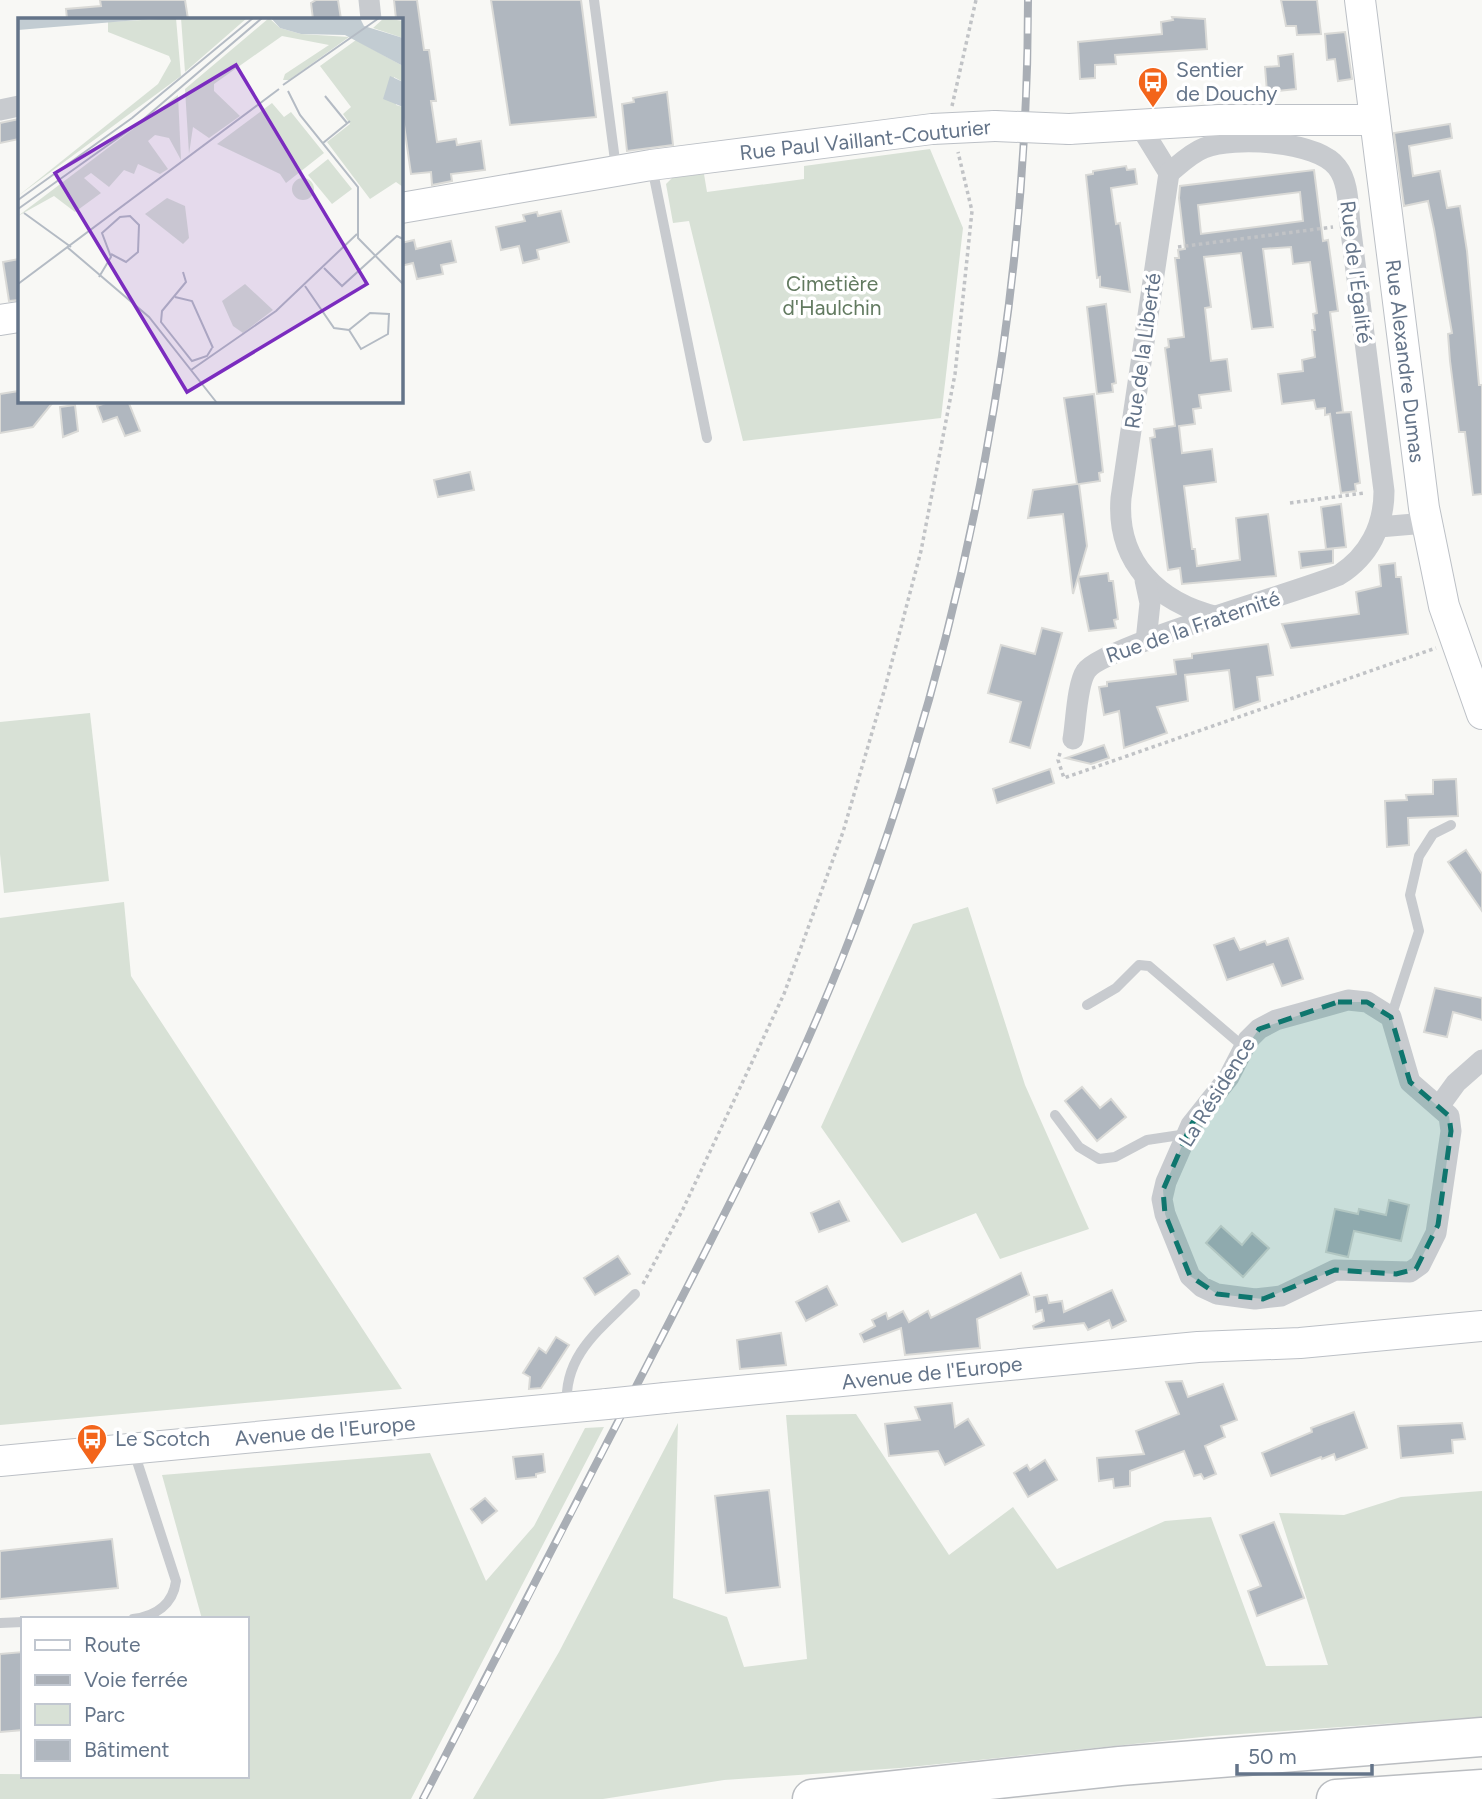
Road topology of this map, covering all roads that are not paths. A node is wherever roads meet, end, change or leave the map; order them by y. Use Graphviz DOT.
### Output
graph roads {
  1 [pos="369,0"];
  2 [pos="594,0"];
  3 [pos="1360,0"];
  4 [pos="371,18"];
  5 [pos="18,106"];
  6 [pos="0,110"];
  7 [pos="1375,120"];
  8 [pos="1140,126"];
  9 [pos="651,165"];
  10 [pos="616,171"];
  11 [pos="1169,173"];
  12 [pos="402,208"];
  13 [pos="18,317"];
  14 [pos="0,320"];
  15 [pos="707,438"];
  16 [pos="1426,523"];
  17 [pos="1379,527"];
  18 [pos="1362,555"];
  19 [pos="1145,580"];
  20 [pos="1218,617"];
  21 [pos="1146,641"];
  22 [pos="1479,696"];
  23 [pos="1073,739"];
  24 [pos="1451,825"];
  25 [pos="1087,1005"];
  26 [pos="1391,1017"];
  27 [pos="1245,1048"];
  28 [pos="1482,1060"];
  29 [pos="1440,1105"];
  30 [pos="1055,1115"];
  31 [pos="1187,1134"];
  32 [pos="635,1294"];
  33 [pos="1482,1309"];
  34 [pos="1482,1326"];
  35 [pos="1198,1347"];
  36 [pos="567,1407"];
  37 [pos="133,1449"];
  38 [pos="0,1461"];
  39 [pos="139,1617"];
  40 [pos="21,1622"];
  41 [pos="0,1623"];
  42 [pos="1482,1737"];
  43 [pos="1482,1788"];
  44 [pos="812,1799"];
  45 [pos="1336,1799"];
  1 -- 4 [label="street"];
  2 -- 10 [label="lane"];
  3 -- 7 [label="main road, Rue Alexandre Dumas"];
  5 -- 6 [label="street"];
  7 -- 8 [label="main road, Rue Paul Vaillant-Couturier"];
  7 -- 16 [label="main road, Rue Alexandre Dumas"];
  8 -- 9 [label="main road, Rue Paul Vaillant-Couturier, bridge"];
  8 -- 11 [label="street"];
  9 -- 10 [label="main road, Rue Paul Vaillant-Couturier"];
  9 -- 15 [label="lane"];
  10 -- 12 [label="main road, Rue Paul Vaillant-Couturier"];
  11 -- 17 [label="street, Rue de l'Égalité"];
  11 -- 19 [label="street, Rue de la Liberté"];
  13 -- 14 [label="main road"];
  16 -- 17 [label="street"];
  16 -- 22 [label="main road, Rue Alexandre Dumas"];
  17 -- 18 [label="street, Rue de l'Égalité"];
  18 -- 20 [label="street, Rue de la Fraternité"];
  19 -- 20 [label="street"];
  19 -- 21 [label="street, Rue de la Liberté"];
  20 -- 21 [label="street, Rue de la Fraternité"];
  21 -- 23 [label="street, Rue de la Fraternité"];
  24 -- 26 [label="lane"];
  25 -- 27 [label="lane"];
  26 -- 27 [label="street, La Résidence"];
  26 -- 29 [label="street"];
  27 -- 31 [label="street, La Résidence"];
  28 -- 29 [label="street"];
  29 -- 31 [label="street, La Résidence"];
  30 -- 31 [label="lane"];
  32 -- 36 [label="lane"];
  33 -- 35 [label="main road, Avenue de l'Europe"];
  34 -- 35 [label="main road, Avenue de l'Europe"];
  35 -- 36 [label="main road, Avenue de l'Europe, bridge"];
  36 -- 37 [label="main road, Avenue de l'Europe"];
  37 -- 38 [label="main road, Avenue de l'Europe"];
  37 -- 39 [label="lane"];
  40 -- 41 [label="lane"];
  42 -- 44 [label="highway"];
  43 -- 45 [label="highway"];
}
